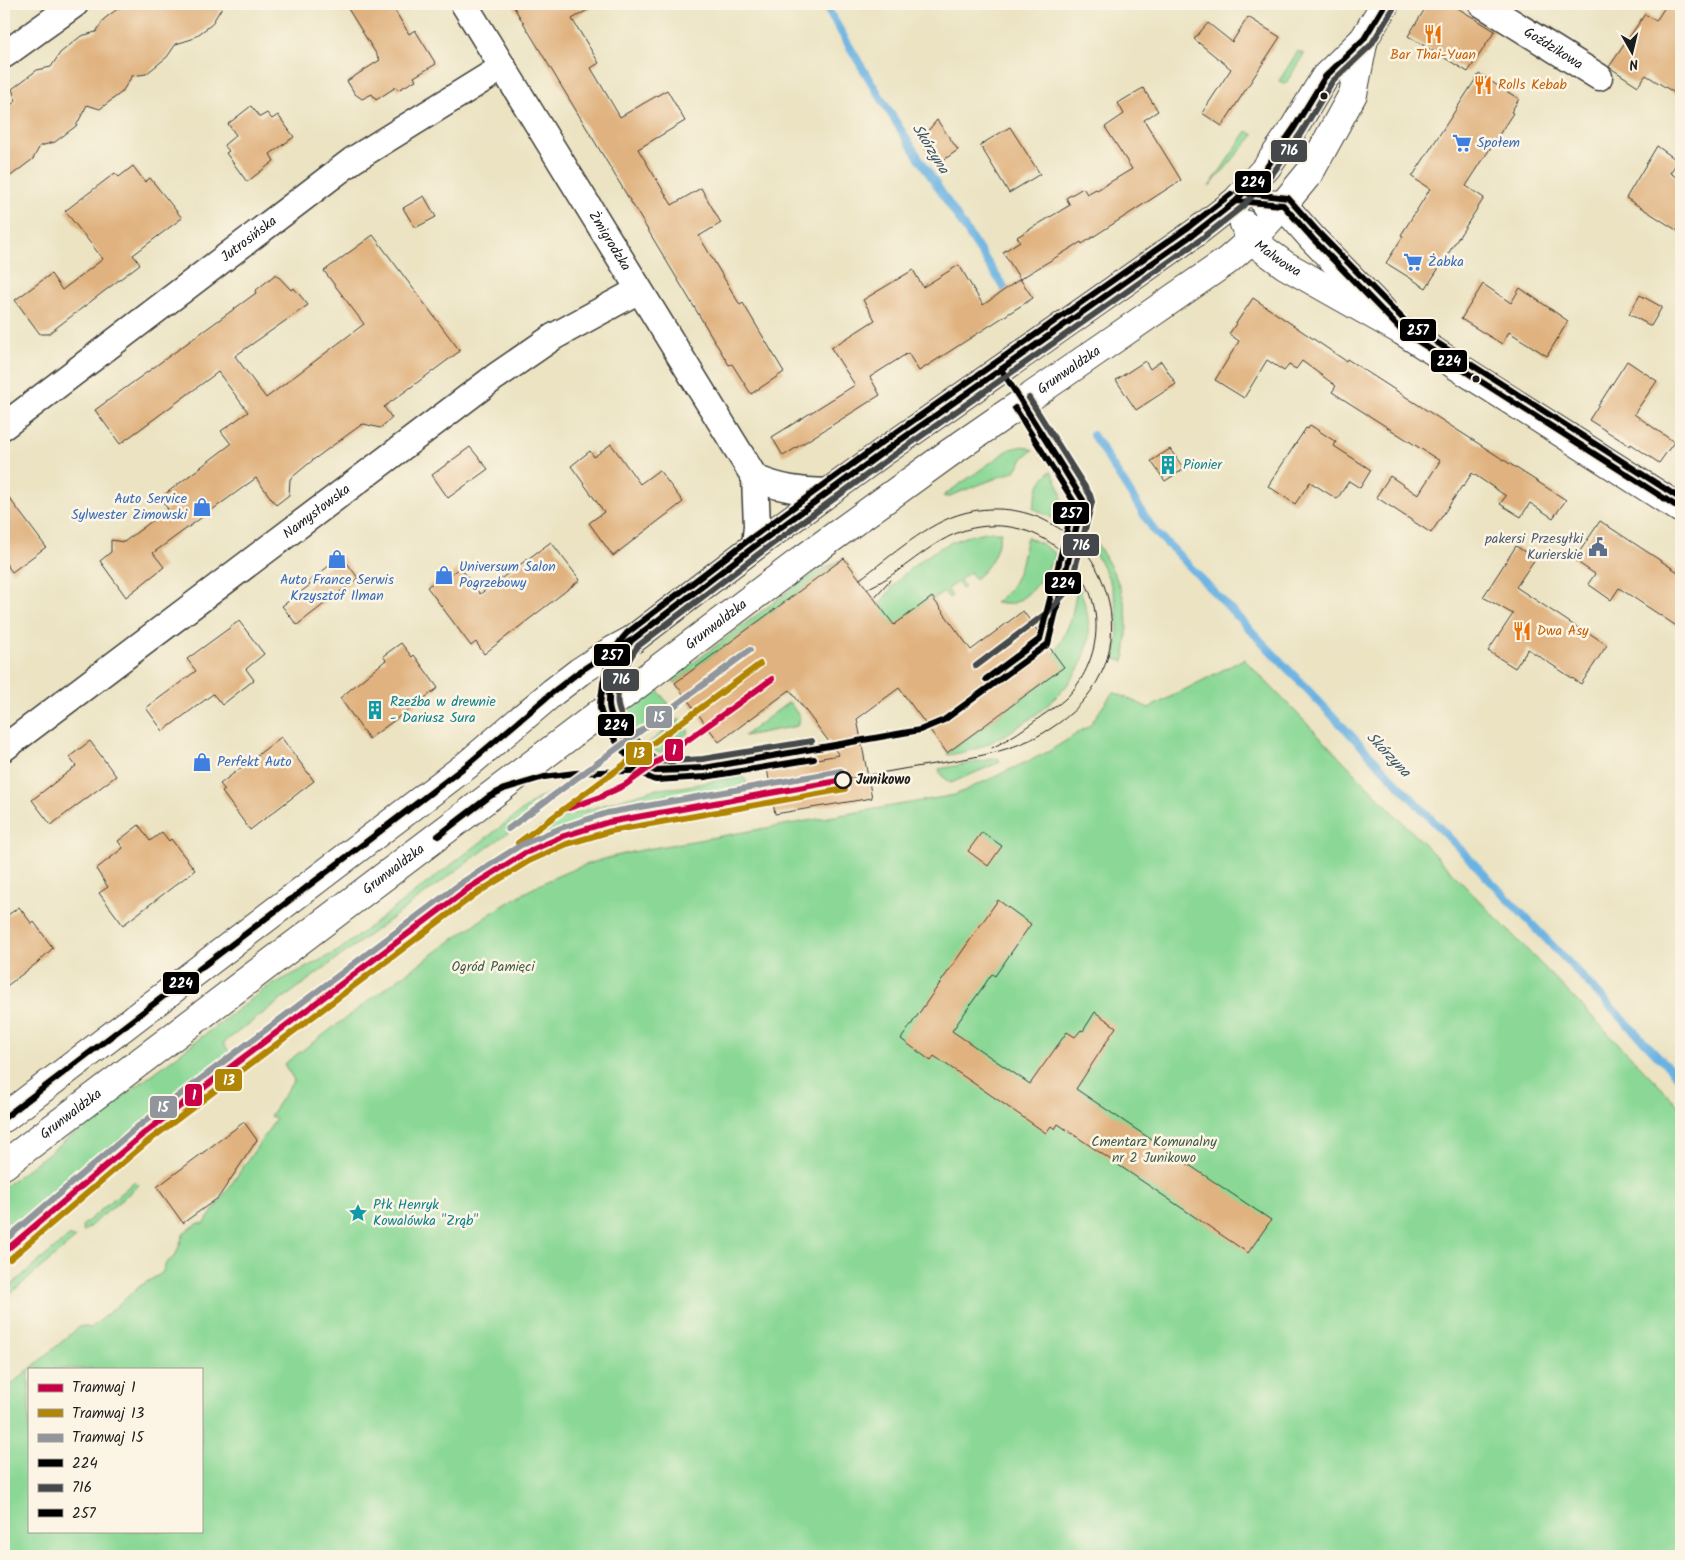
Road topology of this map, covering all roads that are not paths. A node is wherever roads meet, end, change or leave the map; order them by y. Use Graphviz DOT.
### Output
graph roads {
  1 [pos="75,4"];
  2 [pos="464,4"];
  3 [pos="1385,4"];
  4 [pos="1482,4"];
  5 [pos="1364,39"];
  6 [pos="4,55"];
  7 [pos="503,67"];
  8 [pos="1589,71"];
  9 [pos="1236,201"];
  10 [pos="1283,206"];
  11 [pos="1251,240"];
  12 [pos="639,290"];
  13 [pos="1402,332"];
  14 [pos="4,426"];
  15 [pos="755,478"];
  16 [pos="828,492"];
  17 [pos="1681,509"];
  18 [pos="755,546"];
  19 [pos="4,748"];
  20 [pos="4,1118"];
  21 [pos="4,1165"];
  1 -- 6 [label="street"];
  2 -- 7 [label="street, Żmigrodzka"];
  3 -- 5 [label="street, Grunwaldzka"];
  4 -- 8 [label="street, Goździkowa"];
  5 -- 9 [label="street, Grunwaldzka"];
  5 -- 10 [label="street, Grunwaldzka"];
  7 -- 12 [label="street, Żmigrodzka"];
  7 -- 14 [label="street, Jutrosińska"];
  9 -- 10 [label="street"];
  9 -- 11 [label="street, Malwowa"];
  9 -- 16 [label="street, Grunwaldzka"];
  10 -- 11 [label="street, Grunwaldzka"];
  10 -- 13 [label="street, Malwowa"];
  11 -- 13 [label="street, Malwowa"];
  11 -- 21 [label="street, Grunwaldzka"];
  12 -- 15 [label="street, Żmigrodzka"];
  12 -- 19 [label="street, Namysłowska"];
  13 -- 17 [label="street, Malwowa"];
  15 -- 16 [label="street"];
  15 -- 18 [label="street, Żmigrodzka"];
  16 -- 18 [label="street, Grunwaldzka"];
  18 -- 20 [label="street, Grunwaldzka"];
}
